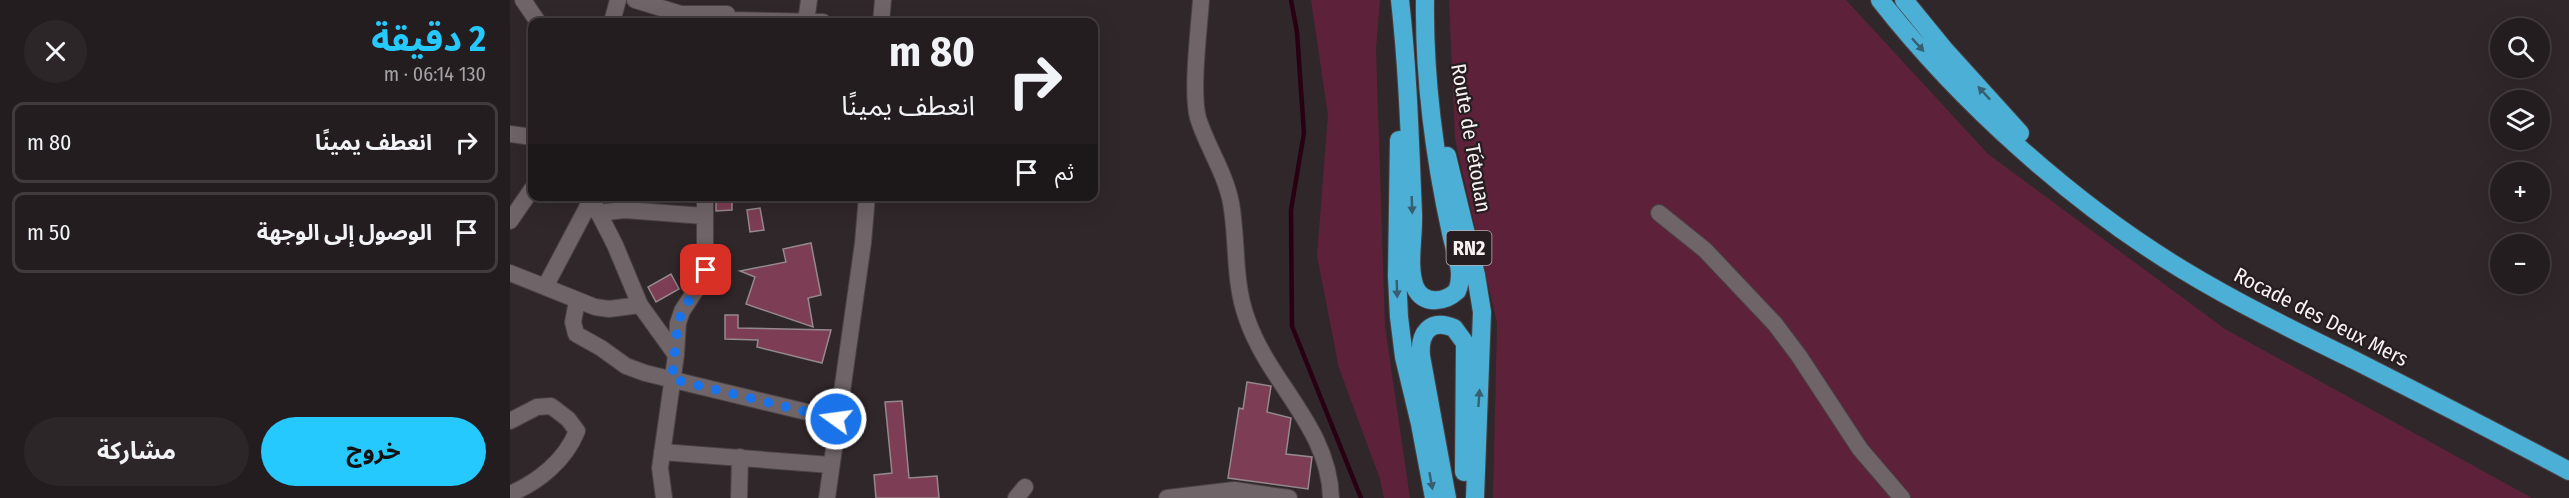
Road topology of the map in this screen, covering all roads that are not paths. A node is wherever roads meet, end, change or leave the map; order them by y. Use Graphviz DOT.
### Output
graph roads {
  1 [pos="524,0"];
  2 [pos="618,0"];
  3 [pos="635,0"];
  4 [pos="809,0"];
  5 [pos="883,0"];
  6 [pos="1201,0"];
  7 [pos="1398,0"];
  8 [pos="1427,0"];
  9 [pos="1880,0"];
  10 [pos="1904,0"];
  11 [pos="728,14"];
  12 [pos="535,18"];
  13 [pos="613,18"];
  14 [pos="770,18"];
  15 [pos="811,18"];
  16 [pos="881,18"];
  17 [pos="510,134"];
  18 [pos="528,136"];
  19 [pos="2064,184"];
  20 [pos="528,195"];
  21 [pos="592,201"];
  22 [pos="705,201"];
  23 [pos="866,201"];
  24 [pos="1659,213"];
  25 [pos="704,216"];
  26 [pos="510,221"];
  27 [pos="510,273"];
  28 [pos="545,287"];
  29 [pos="577,301"];
  30 [pos="640,305"];
  31 [pos="676,355"];
  32 [pos="672,379"];
  33 [pos="836,419"];
  34 [pos="510,422"];
  35 [pos="662,452"];
  36 [pos="740,457"];
  37 [pos="831,465"];
  38 [pos="2569,471"];
  39 [pos="510,494"];
  40 [pos="664,498"];
  41 [pos="739,498"];
  42 [pos="827,498"];
  43 [pos="1167,498"];
  44 [pos="1288,498"];
  45 [pos="1331,498"];
  46 [pos="1434,498"];
  47 [pos="1447,498"];
  48 [pos="1465,498"];
  49 [pos="1475,498"];
  50 [pos="1902,498"];
  1 -- 12 [label="street"];
  2 -- 13 [label="street"];
  3 -- 11 [label="street"];
  4 -- 15 [label="street"];
  5 -- 16 [label="street"];
  6 -- 45 [label="street"];
  7 -- 8 [label="highway, one-way"];
  7 -- 46 [label="highway, one-way"];
  49 -- 8 [label="highway, Route de Tétouan / RN2, one-way"];
  9 -- 19 [label="highway, Rocade des Deux Mers, one-way"];
  19 -- 10 [label="highway, Rocade des Deux Mers, one-way"];
  11 -- 14 [label="street"];
  17 -- 18 [label="street"];
  19 -- 38 [label="highway, Rocade des Deux Mers"];
  20 -- 26 [label="street"];
  21 -- 25 [label="street"];
  21 -- 28 [label="street"];
  21 -- 30 [label="street"];
  22 -- 25 [label="street"];
  23 -- 33 [label="street"];
  24 -- 50 [label="street"];
  25 -- 31 [label="street"];
  27 -- 28 [label="street"];
  28 -- 29 [label="street"];
  29 -- 30 [label="street"];
  29 -- 32 [label="street"];
  30 -- 31 [label="street"];
  31 -- 32 [label="street"];
  32 -- 33 [label="street"];
  32 -- 35 [label="street"];
  33 -- 37 [label="street"];
  34 -- 39 [label="street"];
  35 -- 36 [label="street"];
  35 -- 40 [label="street"];
  36 -- 37 [label="street"];
  36 -- 41 [label="street"];
  37 -- 42 [label="street"];
  43 -- 44 [label="street"];
  47 -- 48 [label="highway"];
}
